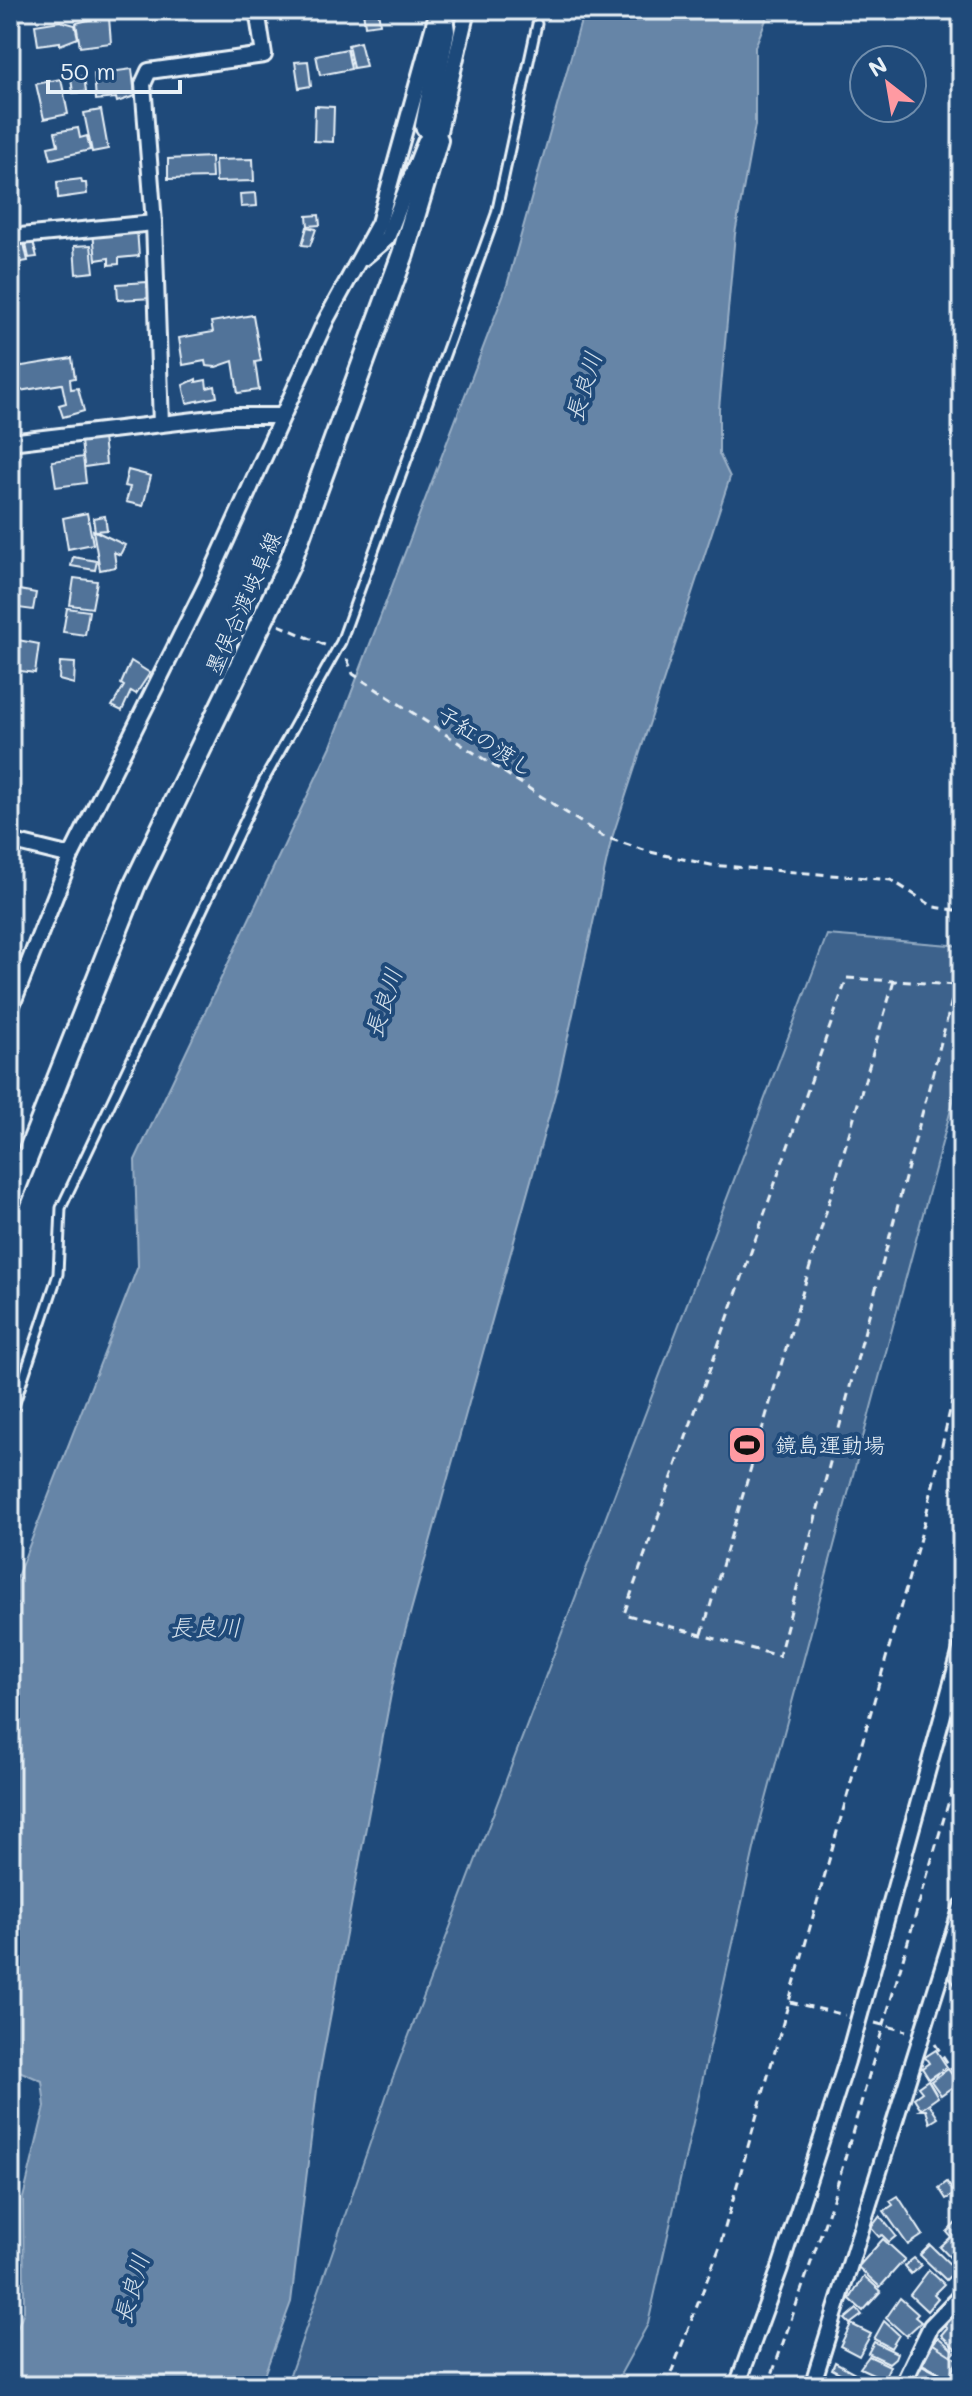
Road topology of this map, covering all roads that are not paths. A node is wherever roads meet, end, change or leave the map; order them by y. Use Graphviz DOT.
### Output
graph roads {
  1 [pos="257,10"];
  2 [pos="440,10"];
  3 [pos="467,10"];
  4 [pos="537,24"];
  5 [pos="437,140"];
  6 [pos="154,223"];
  7 [pos="10,237"];
  8 [pos="356,263"];
  9 [pos="281,416"];
  10 [pos="161,424"];
  11 [pos="10,442"];
  12 [pos="10,841"];
  13 [pos="71,856"];
  14 [pos="10,1010"];
  15 [pos="10,1200"];
  16 [pos="10,1418"];
  17 [pos="962,1646"];
  18 [pos="961,1910"];
  19 [pos="962,2294"];
  20 [pos="737,2386"];
  21 [pos="812,2386"];
  22 [pos="902,2386"];
  1 -- 6 [label="street"];
  2 -- 5 [label="main road, 墨俣合渡岐阜線"];
  2 -- 8 [label="street"];
  3 -- 5 [label="street"];
  4 -- 16 [label="lane"];
  5 -- 8 [label="street"];
  5 -- 15 [label="main road, 墨俣合渡岐阜線"];
  6 -- 7 [label="street"];
  6 -- 10 [label="street"];
  8 -- 9 [label="street"];
  9 -- 10 [label="street"];
  9 -- 13 [label="street"];
  10 -- 11 [label="street"];
  12 -- 13 [label="street"];
  13 -- 14 [label="street"];
  17 -- 20 [label="street"];
  18 -- 21 [label="street"];
  19 -- 22 [label="street"];
}
